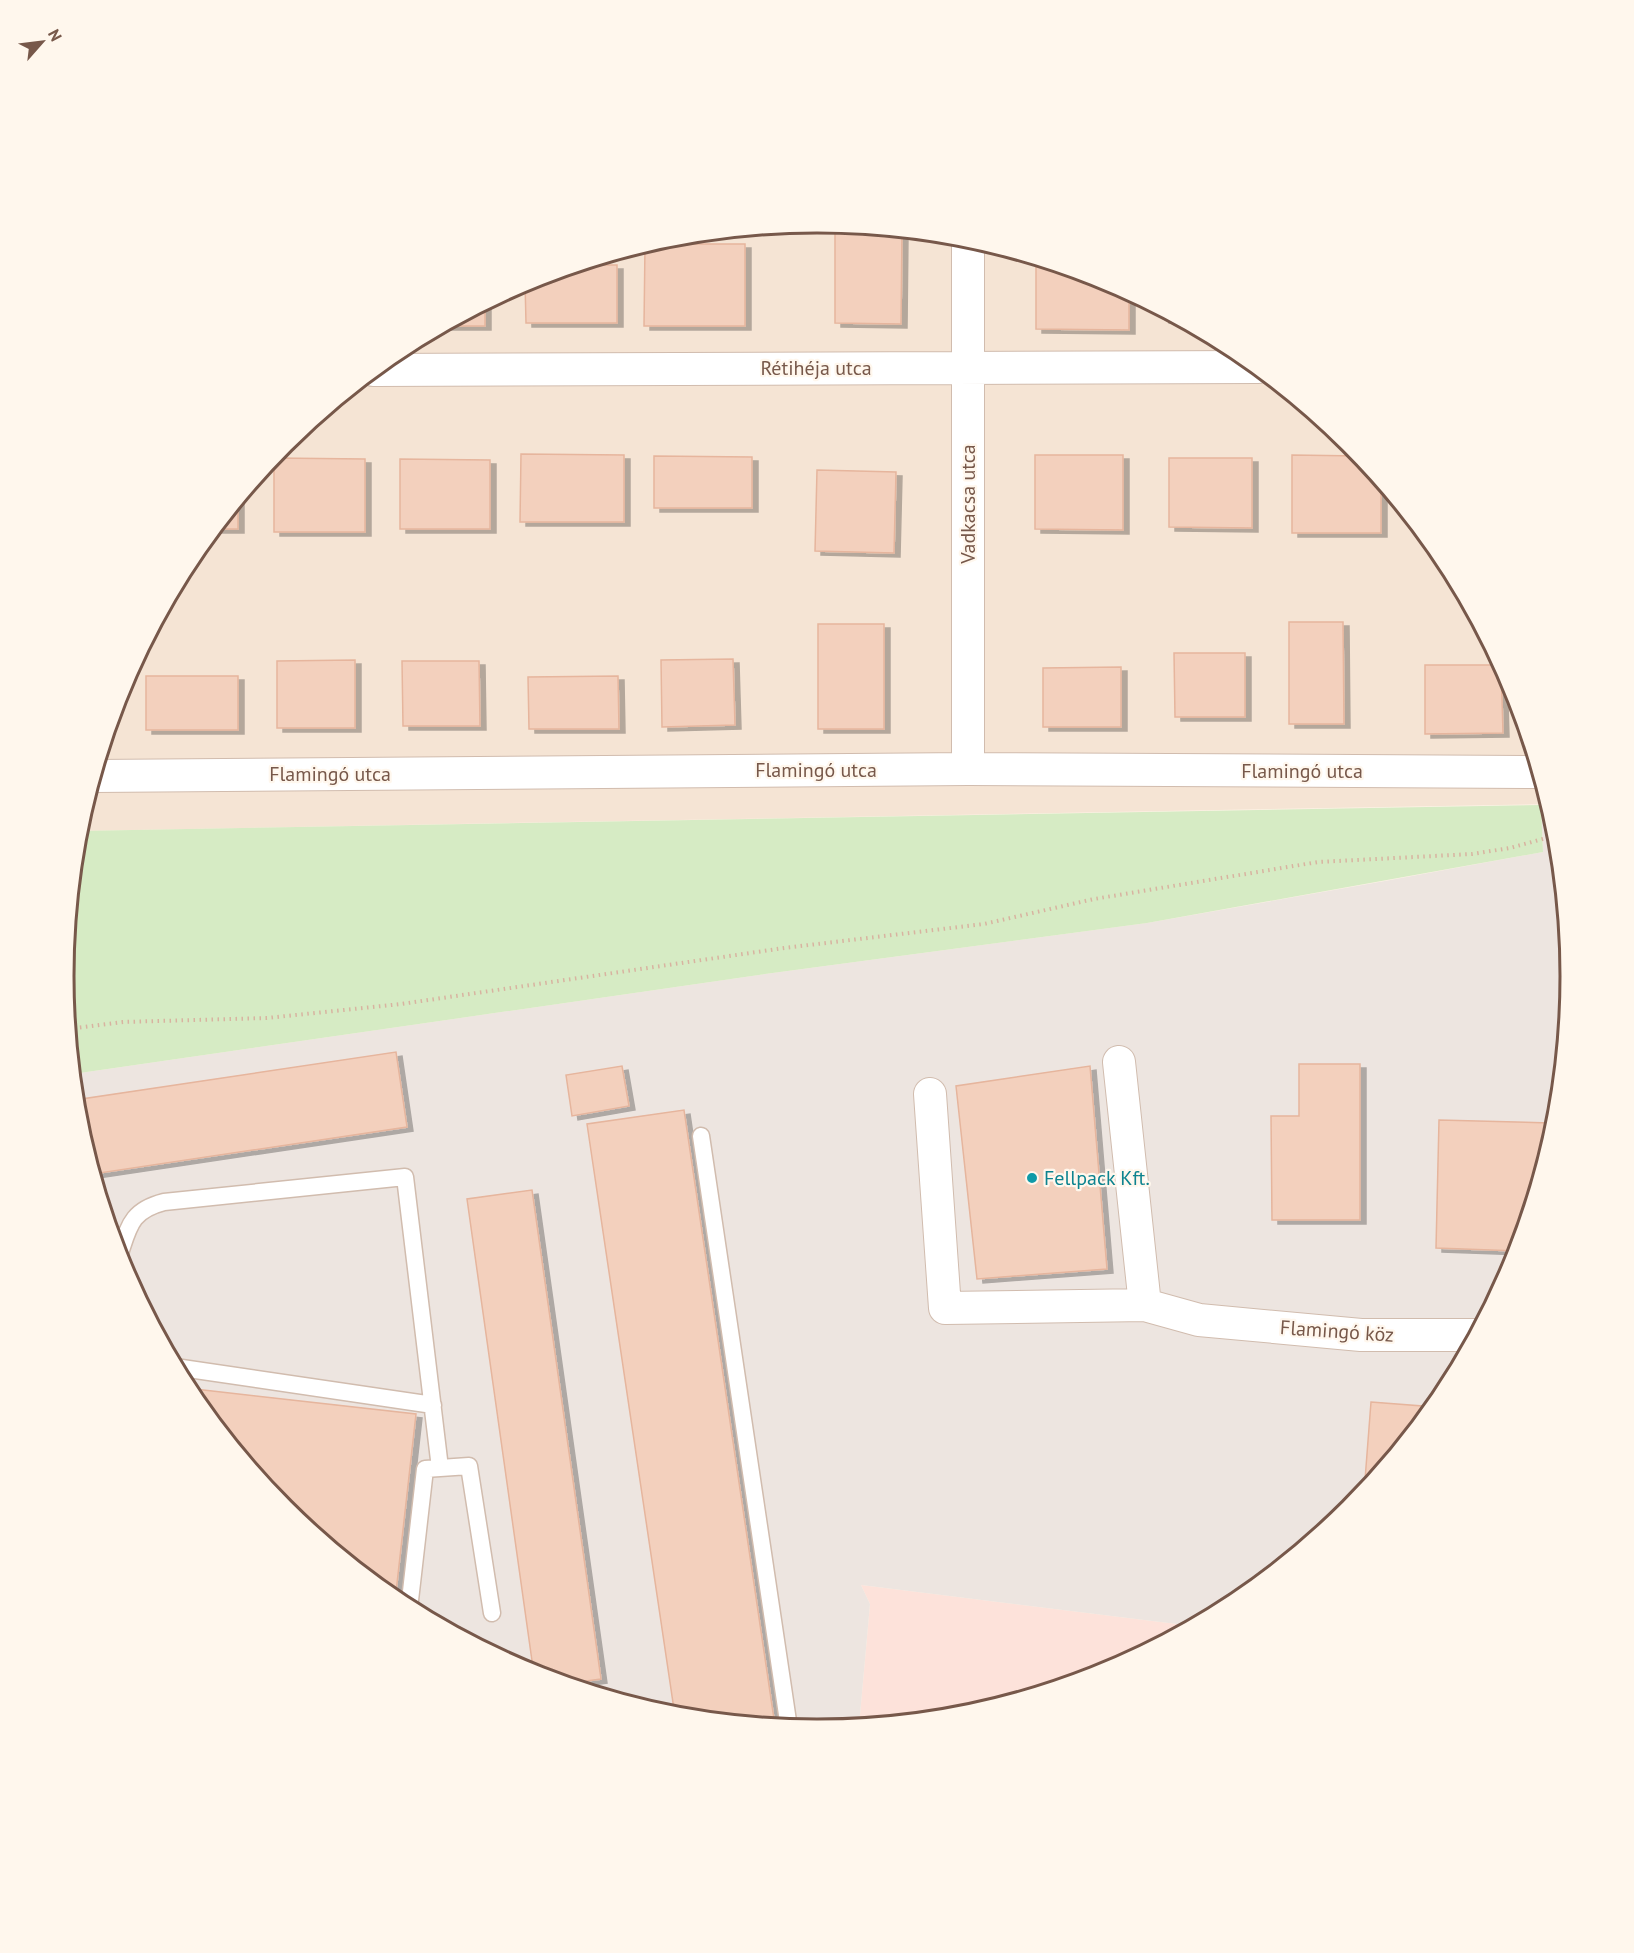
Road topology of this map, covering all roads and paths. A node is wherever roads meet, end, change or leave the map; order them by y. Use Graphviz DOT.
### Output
graph roads {
  1 [pos="968,248"];
  2 [pos="968,367"];
  3 [pos="1244,368"];
  4 [pos="388,370"];
  5 [pos="968,769"];
  6 [pos="1531,772"];
  7 [pos="101,776"];
  8 [pos="1547,838"];
  9 [pos="75,1028"];
  10 [pos="1119,1062"];
  11 [pos="930,1094"];
  12 [pos="700,1136"];
  13 [pos="123,1243"];
  14 [pos="1145,1305"];
  15 [pos="1468,1335"];
  16 [pos="186,1369"];
  17 [pos="433,1405"];
  18 [pos="440,1468"];
  19 [pos="410,1599"];
  20 [pos="492,1613"];
  21 [pos="788,1719"];
  1 -- 2 [label="street, Vadkacsa utca"];
  2 -- 3 [label="street, Rétihéja utca"];
  2 -- 4 [label="street, Rétihéja utca"];
  2 -- 5 [label="street, Vadkacsa utca"];
  5 -- 6 [label="street, Flamingó utca"];
  5 -- 7 [label="street, Flamingó utca"];
  8 -- 9 [label="path"];
  10 -- 14 [label="street"];
  11 -- 14 [label="street, Flamingó köz"];
  12 -- 21 [label="lane"];
  13 -- 17 [label="lane"];
  14 -- 15 [label="street, Flamingó köz"];
  16 -- 17 [label="lane"];
  17 -- 18 [label="lane"];
  18 -- 19 [label="lane"];
  18 -- 20 [label="lane"];
}
